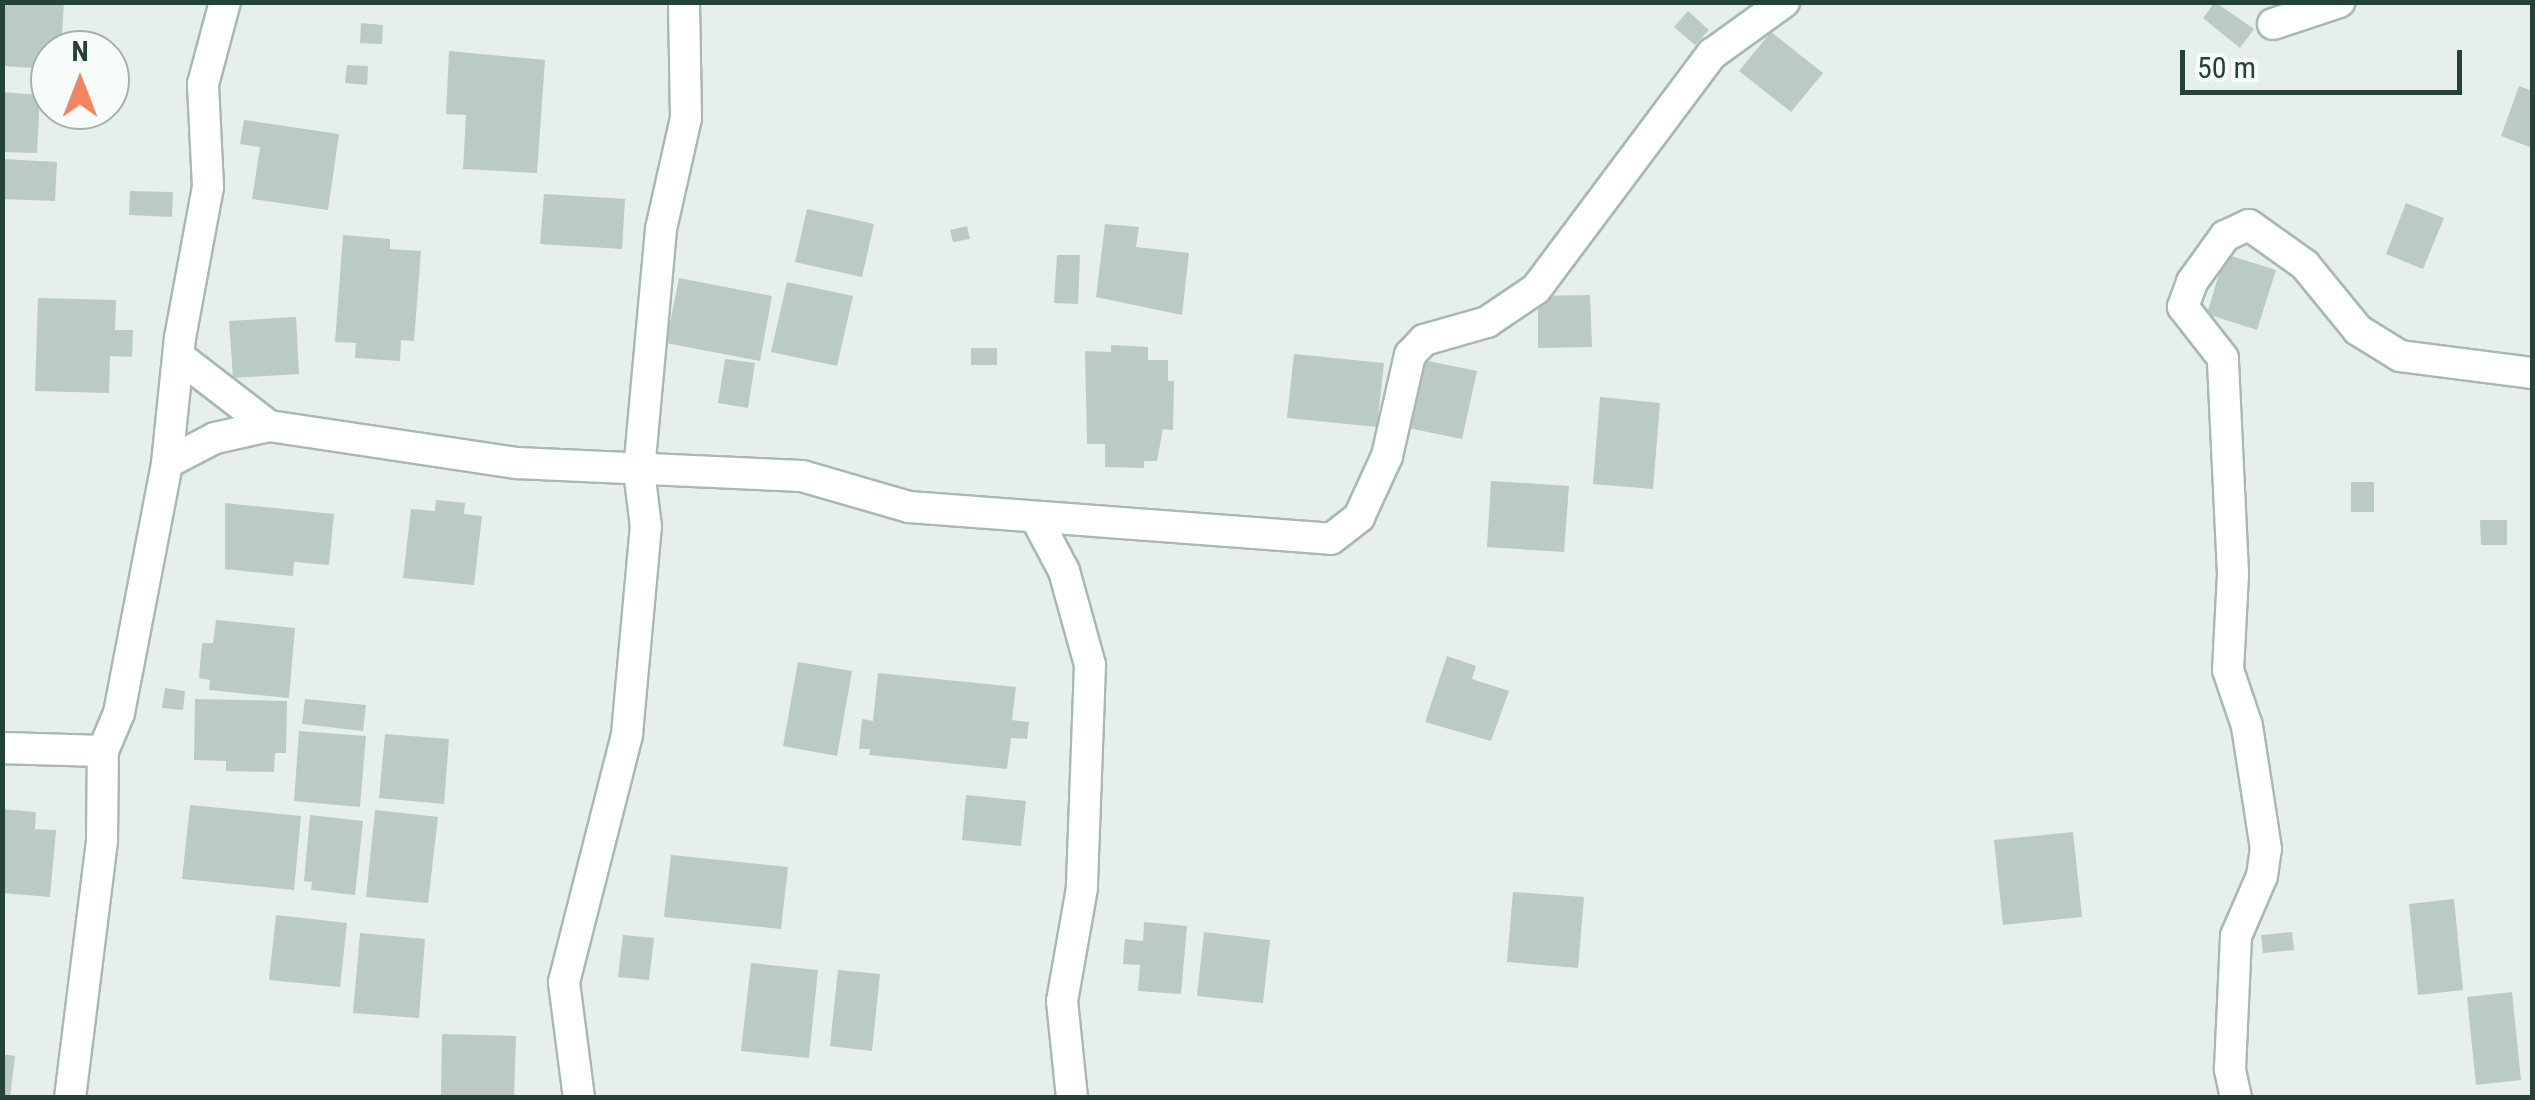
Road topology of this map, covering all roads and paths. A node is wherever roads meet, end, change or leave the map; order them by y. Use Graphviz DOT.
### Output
graph roads {
  1 [pos="225,2"];
  2 [pos="1784,2"];
  3 [pos="2340,2"];
  4 [pos="675,8"];
  5 [pos="2272,24"];
  6 [pos="178,356"];
  7 [pos="2532,373"];
  8 [pos="269,426"];
  9 [pos="166,463"];
  10 [pos="639,471"];
  11 [pos="1037,520"];
  12 [pos="2,748"];
  13 [pos="103,751"];
  14 [pos="70,1098"];
  15 [pos="579,1098"];
  16 [pos="1072,1098"];
  17 [pos="2236,1098"];
  1 -- 6 [label="street"];
  2 -- 11 [label="street"];
  3 -- 5 [label="street"];
  4 -- 10 [label="street"];
  6 -- 8 [label="street"];
  6 -- 9 [label="street"];
  7 -- 17 [label="street"];
  8 -- 9 [label="street"];
  8 -- 10 [label="street"];
  9 -- 13 [label="street"];
  10 -- 11 [label="street"];
  10 -- 15 [label="street"];
  11 -- 16 [label="street"];
  12 -- 13 [label="street"];
  13 -- 14 [label="street"];
}
